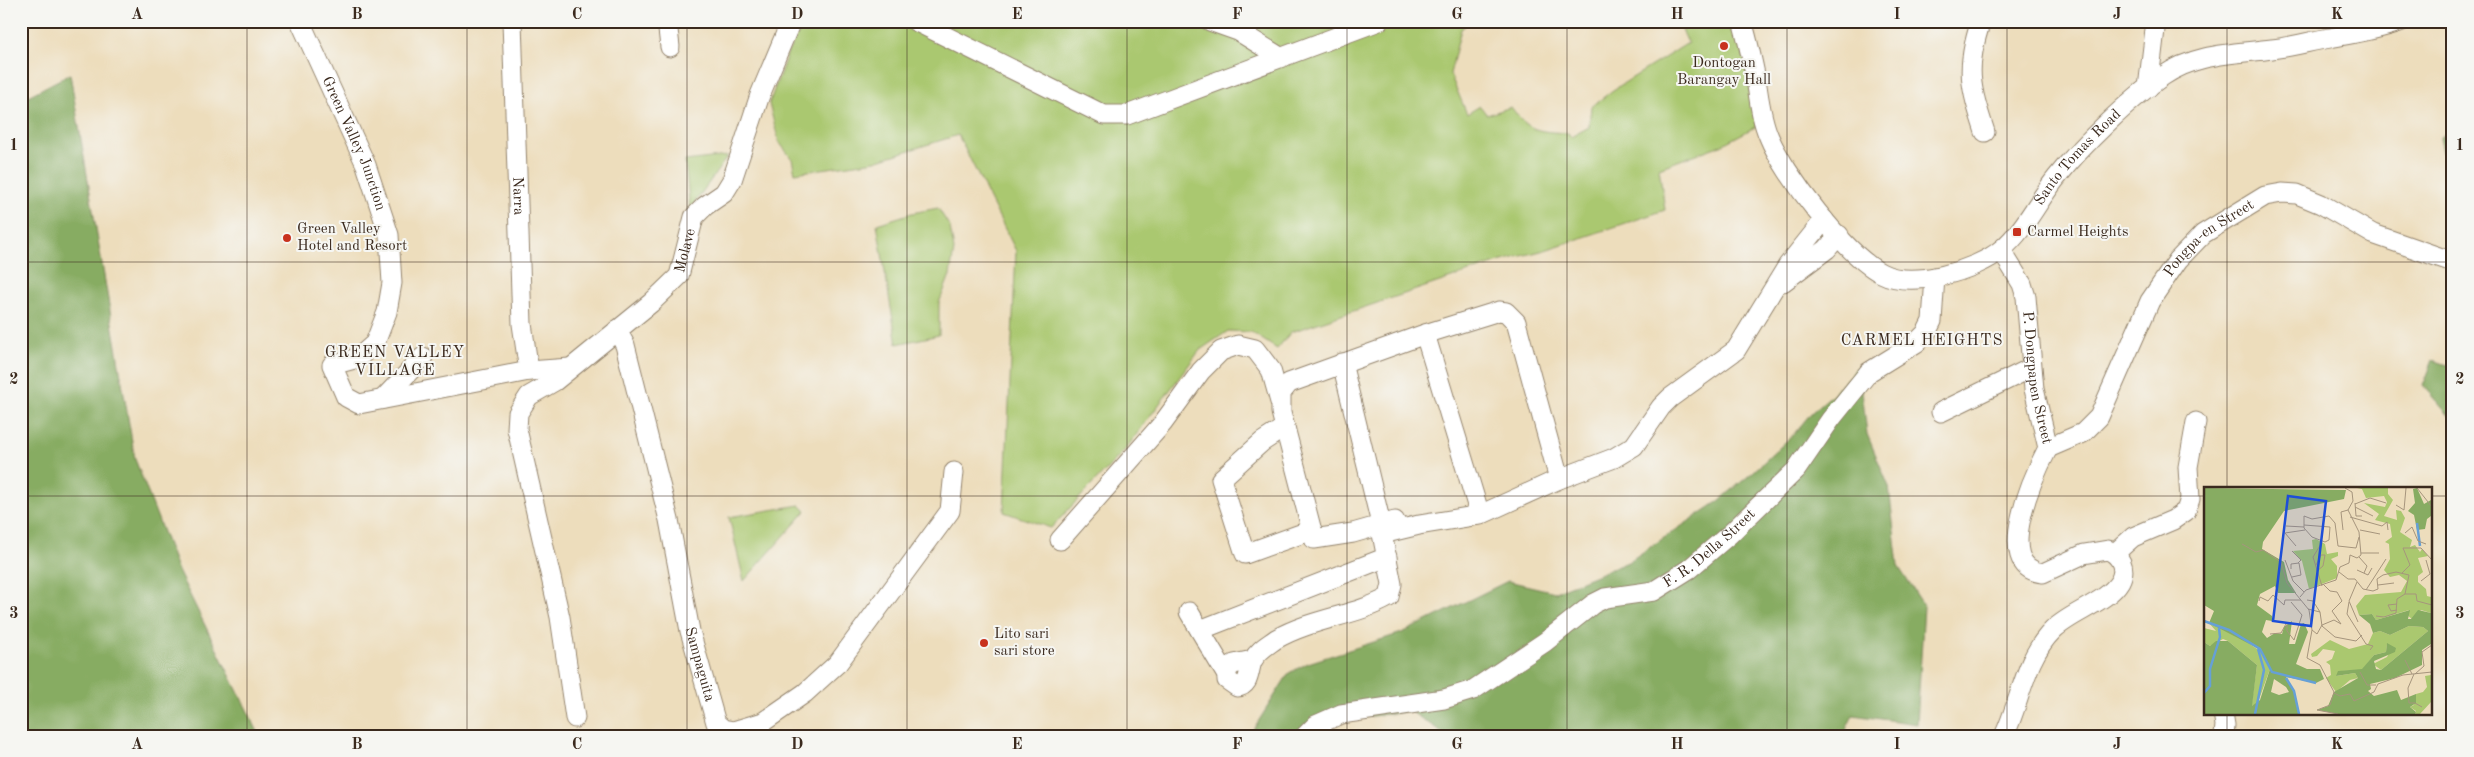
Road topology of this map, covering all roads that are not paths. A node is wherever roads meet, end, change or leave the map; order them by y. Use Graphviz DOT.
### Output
graph roads {
  1 [pos="300,21"];
  2 [pos="512,21"];
  3 [pos="667,21"];
  4 [pos="791,21"];
  5 [pos="915,21"];
  6 [pos="1210,21"];
  7 [pos="1379,21"];
  8 [pos="1742,21"];
  9 [pos="1981,21"];
  10 [pos="2156,21"];
  11 [pos="2402,21"];
  12 [pos="949,29"];
  13 [pos="670,47"];
  14 [pos="1280,57"];
  15 [pos="2148,88"];
  16 [pos="1985,132"];
  17 [pos="1824,220"];
  18 [pos="1839,235"];
  19 [pos="2001,250"];
  20 [pos="2453,262"];
  21 [pos="1935,277"];
  22 [pos="1772,290"];
  23 [pos="617,330"];
  24 [pos="1425,334"];
  25 [pos="423,357"];
  26 [pos="1342,363"];
  27 [pos="2031,368"];
  28 [pos="529,371"];
  29 [pos="559,373"];
  30 [pos="383,399"];
  31 [pos="1280,402"];
  32 [pos="1941,412"];
  33 [pos="2196,422"];
  34 [pos="1285,427"];
  35 [pos="2048,448"];
  36 [pos="954,472"];
  37 [pos="1559,479"];
  38 [pos="1479,512"];
  39 [pos="1381,524"];
  40 [pos="1312,530"];
  41 [pos="1060,540"];
  42 [pos="2115,553"];
  43 [pos="1387,557"];
  44 [pos="1189,612"];
  45 [pos="1200,630"];
  46 [pos="2223,714"];
  47 [pos="575,718"];
  48 [pos="1305,736"];
  49 [pos="2004,736"];
  50 [pos="2224,736"];
  1 -- 30 [label="street, Green Valley Junction"];
  2 -- 28 [label="street, Narra"];
  3 -- 13 [label="street"];
  4 -- 23 [label="street, Molave"];
  5 -- 12 [label="street"];
  6 -- 14 [label="street"];
  7 -- 14 [label="street"];
  8 -- 17 [label="street, Santo Tomas Road"];
  9 -- 16 [label="street"];
  10 -- 15 [label="street"];
  11 -- 15 [label="street, Santo Tomas Road"];
  12 -- 14 [label="street"];
  15 -- 19 [label="street, Santo Tomas Road"];
  17 -- 18 [label="street, Santo Tomas Road"];
  17 -- 22 [label="street"];
  18 -- 21 [label="street, Santo Tomas Road"];
  18 -- 22 [label="street"];
  19 -- 21 [label="street, Santo Tomas Road"];
  19 -- 27 [label="street, P. Dongpapen Street"];
  20 -- 35 [label="street, Pongpa-en Street"];
  21 -- 48 [label="street, F. R. Della Street"];
  22 -- 37 [label="street"];
  23 -- 29 [label="street, Molave"];
  23 -- 36 [label="street, Sampaguita"];
  24 -- 26 [label="street"];
  24 -- 37 [label="street"];
  24 -- 38 [label="street"];
  25 -- 30 [label="street"];
  26 -- 31 [label="street"];
  26 -- 39 [label="street"];
  27 -- 32 [label="street"];
  27 -- 35 [label="street, P. Dongpapen Street"];
  28 -- 29 [label="street, Green Valley Junction"];
  28 -- 30 [label="street, Green Valley Junction"];
  29 -- 47 [label="street, Molave"];
  31 -- 34 [label="street"];
  31 -- 41 [label="street"];
  33 -- 42 [label="street"];
  34 -- 40 [label="street"];
  34 -- 40 [label="street"];
  35 -- 42 [label="street, P. Dongpapen Street"];
  37 -- 38 [label="street"];
  38 -- 39 [label="street"];
  38 -- 43 [label="street"];
  39 -- 40 [label="street"];
  42 -- 49 [label="street"];
  43 -- 45 [label="street"];
  43 -- 45 [label="street"];
  44 -- 45 [label="street"];
  46 -- 50 [label="street"];
}
